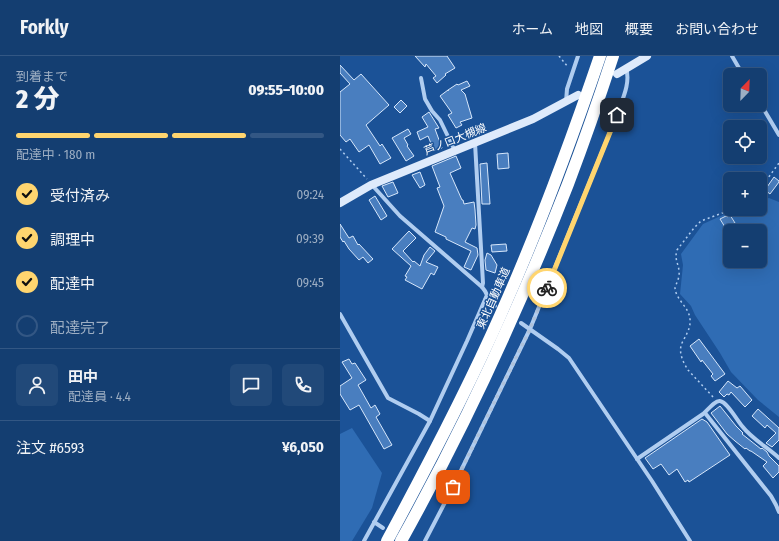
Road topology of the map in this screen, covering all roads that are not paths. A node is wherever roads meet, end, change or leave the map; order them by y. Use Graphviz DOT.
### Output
graph roads {
  1 [pos="578,56"];
  2 [pos="600,56"];
  3 [pos="613,56"];
  4 [pos="647,56"];
  5 [pos="732,56"];
  6 [pos="636,59"];
  7 [pos="626,68"];
  8 [pos="739,68"];
  9 [pos="617,74"];
  10 [pos="421,78"];
  11 [pos="578,95"];
  12 [pos="566,102"];
  13 [pos="765,112"];
  14 [pos="779,135"];
  15 [pos="475,143"];
  16 [pos="455,151"];
  17 [pos="371,185"];
  18 [pos="340,202"];
  19 [pos="482,287"];
  20 [pos="485,300"];
  21 [pos="495,306"];
  22 [pos="340,314"];
  23 [pos="521,323"];
  24 [pos="530,329"];
  25 [pos="705,413"];
  26 [pos="430,421"];
  27 [pos="779,458"];
  28 [pos="637,459"];
  29 [pos="779,512"];
  30 [pos="374,522"];
  31 [pos="383,528"];
  32 [pos="364,541"];
  33 [pos="387,541"];
  34 [pos="401,541"];
  35 [pos="424,541"];
  36 [pos="690,541"];
  1 -- 12 [label="street"];
  2 -- 33 [label="highway, 東北自動車道"];
  3 -- 34 [label="highway"];
  4 -- 6 [label="main road"];
  5 -- 8 [label="street"];
  6 -- 7 [label="main road"];
  7 -- 9 [label="main road"];
  7 -- 24 [label="street"];
  10 -- 16 [label="street"];
  11 -- 12 [label="main road, 芦ノ口大槻線"];
  12 -- 15 [label="main road, 芦ノ口大槻線"];
  13 -- 14 [label="street"];
  15 -- 16 [label="main road, 芦ノ口大槻線"];
  15 -- 19 [label="street"];
  16 -- 17 [label="main road, 芦ノ口大槻線"];
  17 -- 18 [label="main road, 芦ノ口大槻線"];
  17 -- 19 [label="street"];
  19 -- 20 [label="street"];
  20 -- 21 [label="street"];
  20 -- 26 [label="street"];
  22 -- 26 [label="street"];
  23 -- 24 [label="street"];
  24 -- 28 [label="street"];
  24 -- 35 [label="street"];
  25 -- 27 [label="street"];
  25 -- 28 [label="street"];
  25 -- 29 [label="street"];
  26 -- 30 [label="street"];
  28 -- 36 [label="street"];
  30 -- 31 [label="street"];
  30 -- 32 [label="street"];
}
